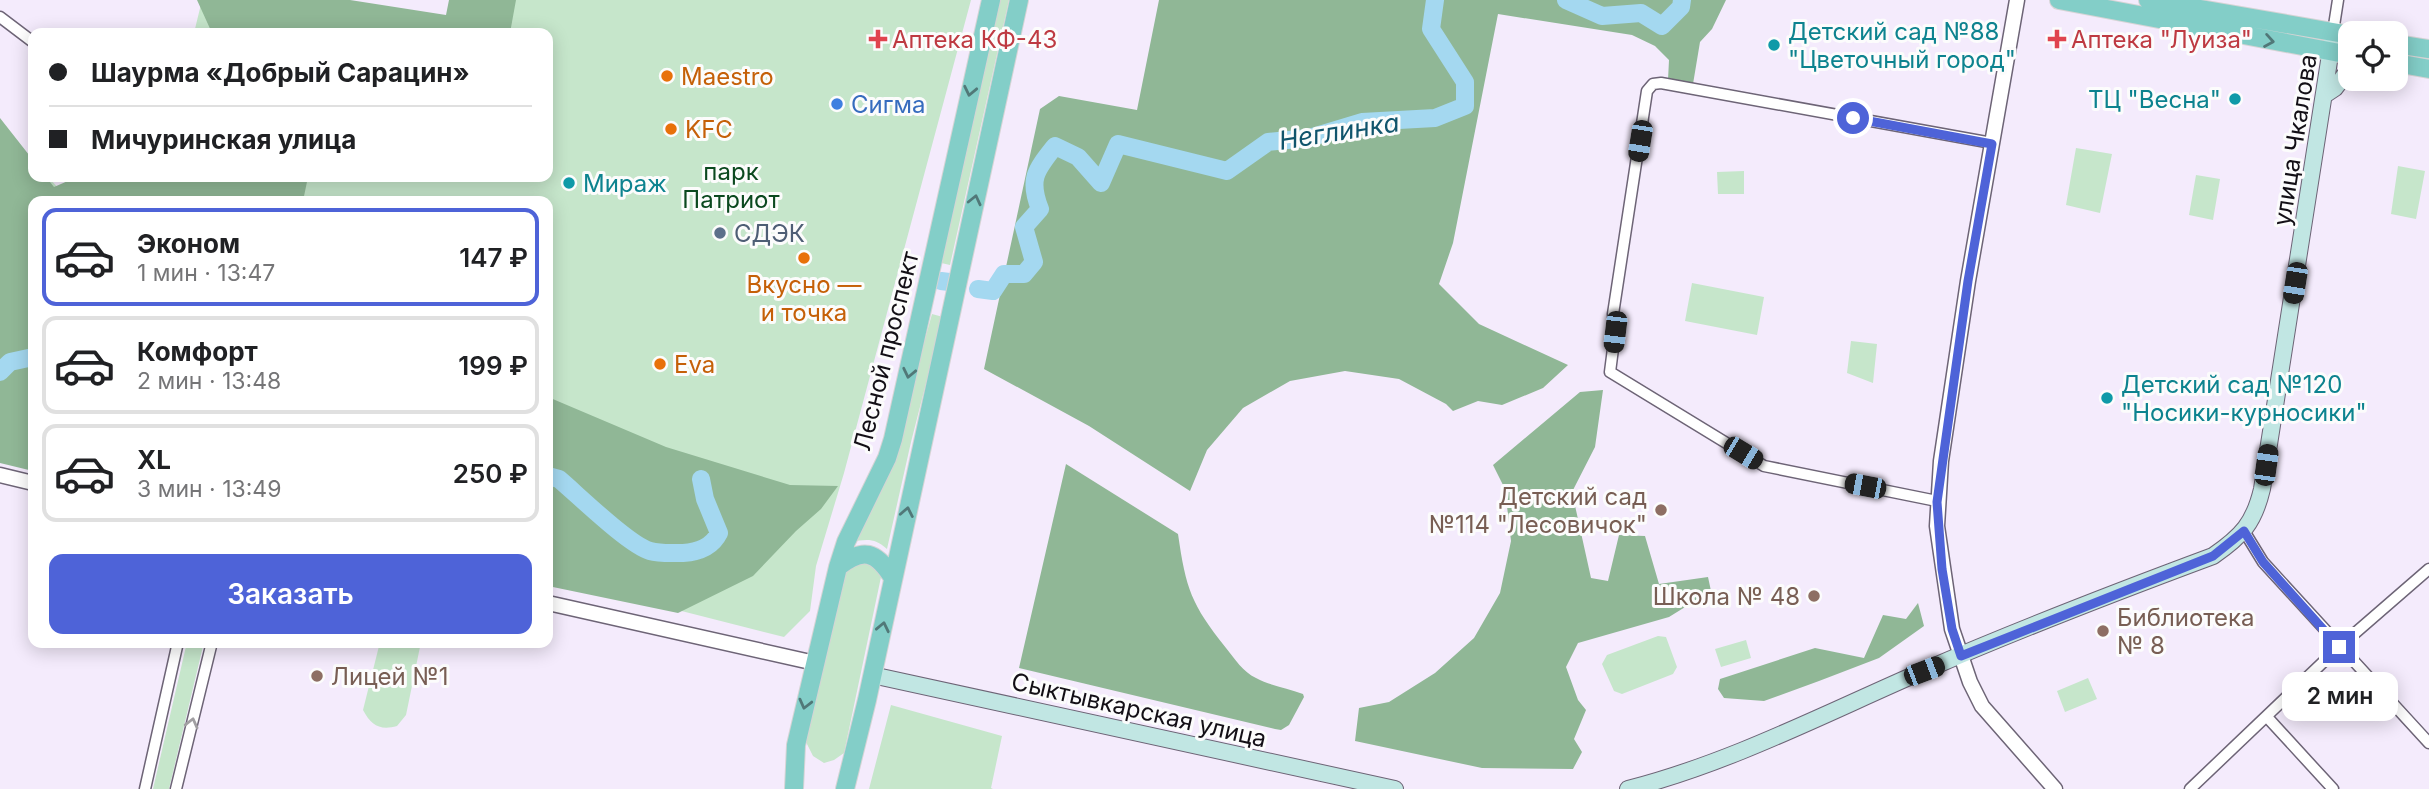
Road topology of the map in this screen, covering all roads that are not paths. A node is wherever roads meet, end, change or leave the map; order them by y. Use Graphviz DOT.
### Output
graph roads {
  1 [pos="991,0"];
  2 [pos="1019,0"];
  3 [pos="2017,0"];
  4 [pos="2059,0"];
  5 [pos="2148,0"];
  6 [pos="2338,0"];
  7 [pos="0,17"];
  8 [pos="2340,21"];
  9 [pos="2338,33"];
  10 [pos="28,39"];
  11 [pos="2338,41"];
  12 [pos="2408,46"];
  13 [pos="2429,49"];
  14 [pos="2332,51"];
  15 [pos="2338,52"];
  16 [pos="2408,65"];
  17 [pos="2429,69"];
  18 [pos="2338,84"];
  19 [pos="2326,94"];
  20 [pos="1992,144"];
  21 [pos="0,475"];
  22 [pos="28,483"];
  23 [pos="1937,502"];
  24 [pos="2244,531"];
  25 [pos="838,567"];
  26 [pos="2429,569"];
  27 [pos="893,578"];
  28 [pos="553,604"];
  29 [pos="2339,647"];
  30 [pos="177,648"];
  31 [pos="211,648"];
  32 [pos="1961,656"];
  33 [pos="815,663"];
  34 [pos="872,675"];
  35 [pos="2267,717"];
  36 [pos="2429,743"];
  37 [pos="2198,787"];
  38 [pos="145,789"];
  39 [pos="176,789"];
  40 [pos="794,789"];
  41 [pos="845,789"];
  42 [pos="1395,789"];
  43 [pos="1628,789"];
  44 [pos="2055,789"];
  45 [pos="2333,789"];
  1 -- 25 [label="main road, Лесной проспект, one-way"];
  27 -- 2 [label="main road, one-way"];
  3 -- 20 [label="street"];
  4 -- 14 [label="main road, one-way"];
  5 -- 9 [label="main road"];
  6 -- 8 [label="street, улица Чкалова"];
  7 -- 10 [label="street"];
  11 -- 14 [label="main road, улица Чкалова"];
  12 -- 13 [label="main road"];
  14 -- 15 [label="main road"];
  14 -- 19 [label="main road, улица Чкалова"];
  16 -- 17 [label="main road"];
  18 -- 19 [label="main road"];
  19 -- 24 [label="main road, улица Чкалова"];
  20 -- 23 [label="street"];
  20 -- 23 [label="street"];
  21 -- 22 [label="street"];
  23 -- 32 [label="street"];
  24 -- 29 [label="street"];
  24 -- 32 [label="main road"];
  25 -- 27 [label="main road"];
  25 -- 33 [label="main road, Лесной проспект"];
  26 -- 29 [label="street"];
  34 -- 27 [label="main road, one-way"];
  28 -- 33 [label="street"];
  29 -- 35 [label="street"];
  29 -- 36 [label="street"];
  30 -- 38 [label="street"];
  39 -- 31 [label="street, one-way"];
  32 -- 43 [label="main road"];
  32 -- 44 [label="street"];
  33 -- 40 [label="main road, Лесной проспект, one-way"];
  34 -- 41 [label="main road"];
  34 -- 42 [label="main road, Сыктывкарская улица"];
  35 -- 37 [label="street"];
  35 -- 45 [label="street"];
}
